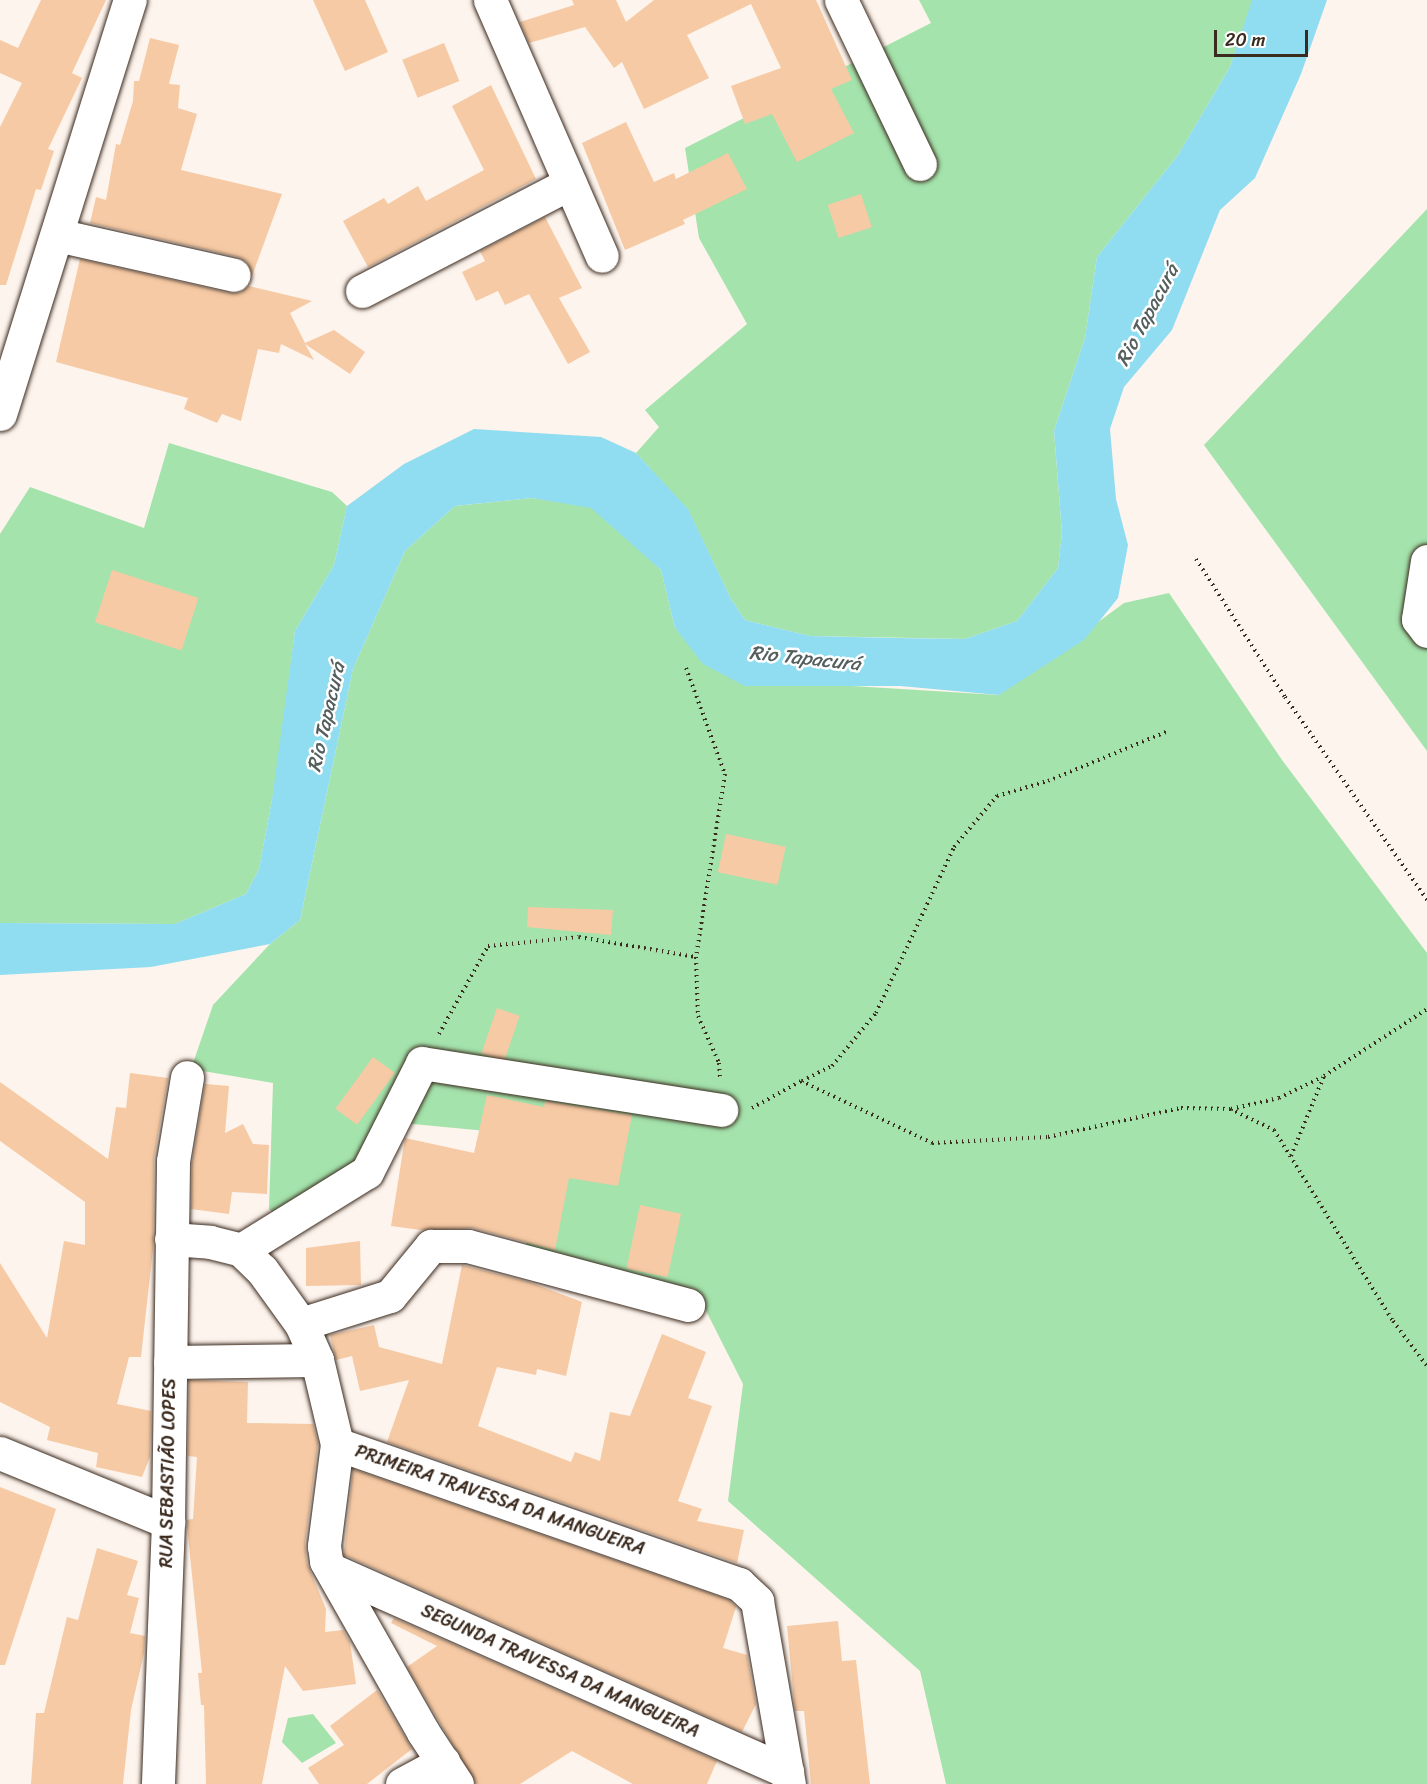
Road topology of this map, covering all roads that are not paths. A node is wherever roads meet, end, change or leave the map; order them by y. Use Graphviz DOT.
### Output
graph roads {
  1 [pos="130,0"];
  2 [pos="490,0"];
  3 [pos="841,0"];
  4 [pos="920,164"];
  5 [pos="570,183"];
  6 [pos="57,236"];
  7 [pos="602,256"];
  8 [pos="234,275"];
  9 [pos="362,291"];
  10 [pos="0,414"];
  11 [pos="1427,561"];
  12 [pos="1427,631"];
  13 [pos="187,1077"];
  14 [pos="722,1110"];
  15 [pos="171,1239"];
  16 [pos="241,1250"];
  17 [pos="688,1305"];
  18 [pos="301,1324"];
  19 [pos="317,1360"];
  20 [pos="170,1362"];
  21 [pos="337,1444"];
  22 [pos="0,1453"];
  23 [pos="168,1522"];
  24 [pos="332,1570"];
  25 [pos="450,1773"];
  26 [pos="788,1778"];
  27 [pos="158,1784"];
  28 [pos="402,1784"];
  1 -- 6 [label="street"];
  2 -- 5 [label="street"];
  3 -- 4 [label="street"];
  5 -- 7 [label="street"];
  5 -- 9 [label="street"];
  6 -- 8 [label="street"];
  6 -- 10 [label="street"];
  11 -- 12 [label="street"];
  13 -- 15 [label="street, RUA SEBASTIÃO LOPES"];
  14 -- 16 [label="street"];
  15 -- 16 [label="street, PRIMEIRA TRAVESSA DA MANGUEIRA"];
  15 -- 20 [label="street, RUA SEBASTIÃO LOPES"];
  16 -- 18 [label="street, PRIMEIRA TRAVESSA DA MANGUEIRA"];
  17 -- 18 [label="street"];
  18 -- 19 [label="street, PRIMEIRA TRAVESSA DA MANGUEIRA"];
  19 -- 20 [label="street"];
  19 -- 21 [label="street, PRIMEIRA TRAVESSA DA MANGUEIRA"];
  20 -- 23 [label="street, RUA SEBASTIÃO LOPES"];
  21 -- 24 [label="street"];
  21 -- 26 [label="street, PRIMEIRA TRAVESSA DA MANGUEIRA"];
  22 -- 23 [label="street"];
  23 -- 27 [label="street, RUA SEBASTIÃO LOPES"];
  24 -- 25 [label="street"];
  24 -- 26 [label="street, SEGUNDA TRAVESSA DA MANGUEIRA"];
  25 -- 28 [label="street"];
}
